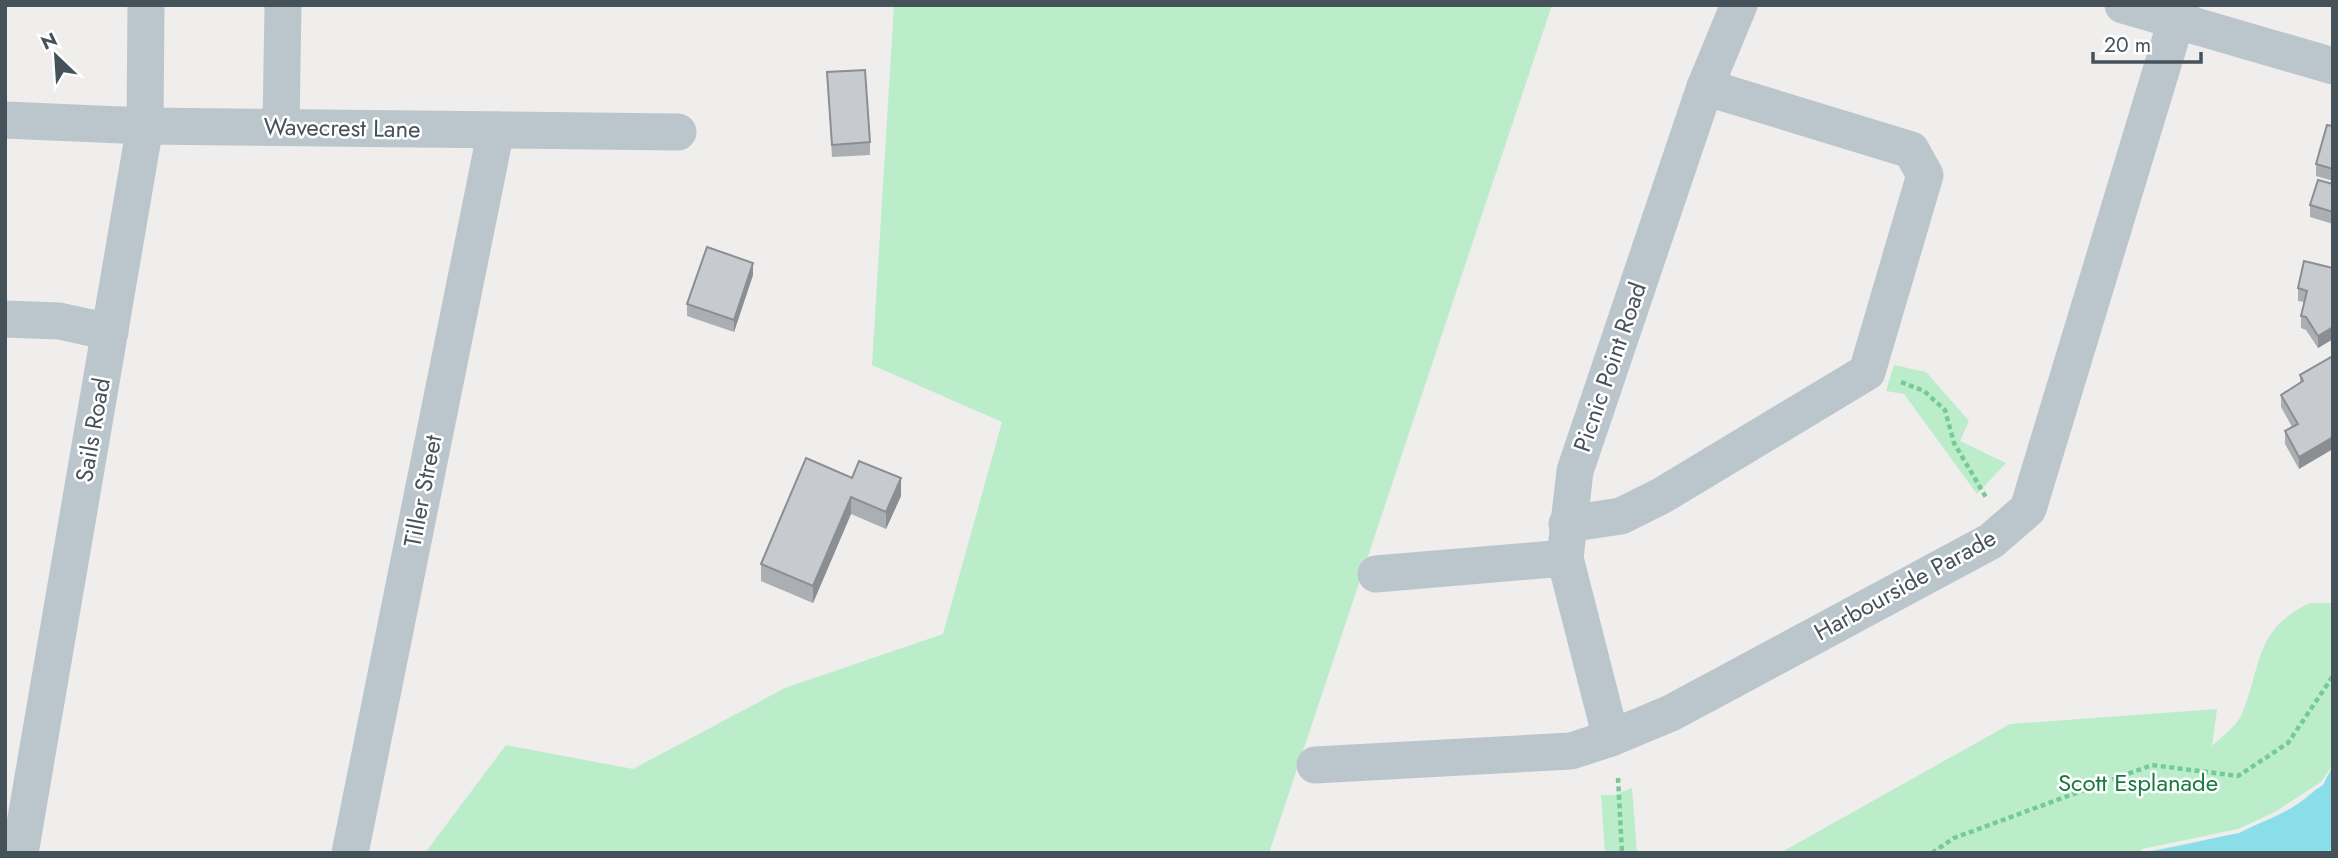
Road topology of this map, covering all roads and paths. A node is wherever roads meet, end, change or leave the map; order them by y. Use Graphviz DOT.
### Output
graph roads {
  1 [pos="146,5"];
  2 [pos="283,5"];
  3 [pos="1739,5"];
  4 [pos="2123,5"];
  5 [pos="2179,13"];
  6 [pos="2333,66"];
  7 [pos="1705,87"];
  8 [pos="5,120"];
  9 [pos="145,126"];
  10 [pos="281,127"];
  11 [pos="496,130"];
  12 [pos="678,132"];
  13 [pos="5,319"];
  14 [pos="110,332"];
  15 [pos="1909,384"];
  16 [pos="1988,499"];
  17 [pos="1566,541"];
  18 [pos="1376,574"];
  19 [pos="2333,676"];
  20 [pos="1611,738"];
  21 [pos="1315,765"];
  22 [pos="1618,778"];
  23 [pos="20,853"];
  24 [pos="350,853"];
  25 [pos="1622,853"];
  26 [pos="1932,853"];
  1 -- 9 [label="street, Sails Road"];
  2 -- 10 [label="street"];
  3 -- 7 [label="street, Picnic Point Road"];
  4 -- 5 [label="street"];
  5 -- 6 [label="street"];
  5 -- 20 [label="street, Harbourside Parade"];
  7 -- 17 [label="street, Picnic Point Road"];
  7 -- 17 [label="street"];
  8 -- 9 [label="street, Wavecrest Lane"];
  9 -- 10 [label="street, Wavecrest Lane"];
  9 -- 14 [label="street, Sails Road"];
  10 -- 11 [label="street, Wavecrest Lane"];
  11 -- 12 [label="street, Wavecrest Lane"];
  11 -- 24 [label="street, Tiller Street"];
  13 -- 14 [label="street"];
  14 -- 23 [label="street, Sails Road"];
  15 -- 16 [label="path"];
  17 -- 18 [label="street"];
  17 -- 20 [label="street, Picnic Point Road"];
  19 -- 26 [label="path"];
  20 -- 21 [label="street, Harbourside Parade"];
  22 -- 25 [label="path"];
}
